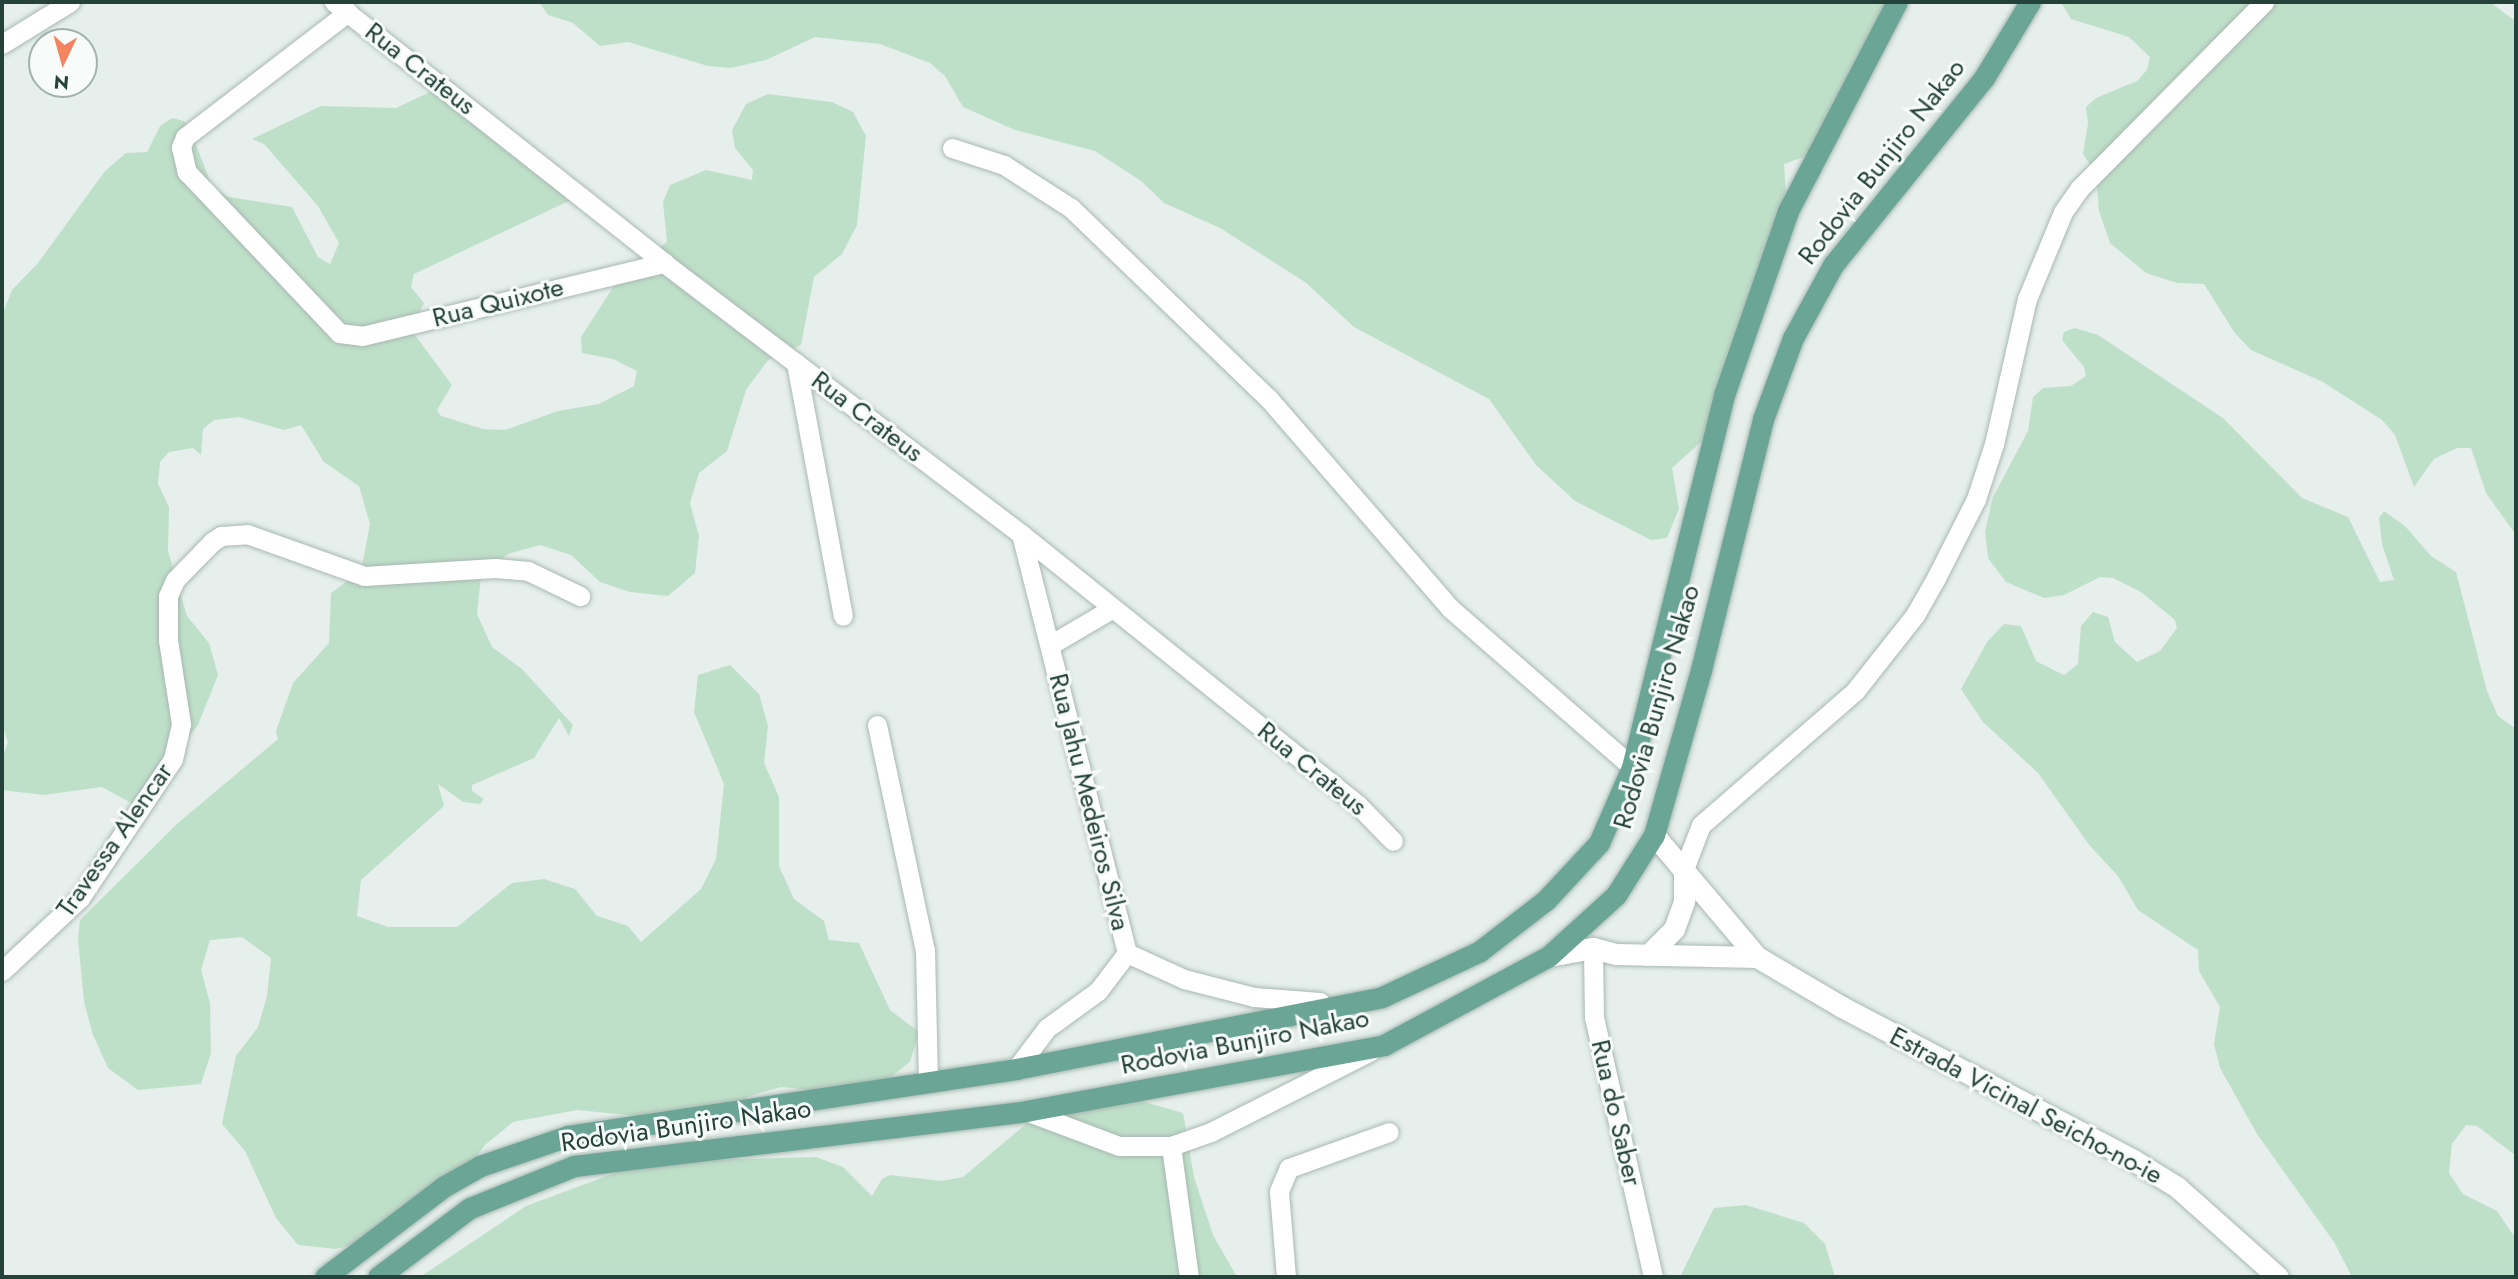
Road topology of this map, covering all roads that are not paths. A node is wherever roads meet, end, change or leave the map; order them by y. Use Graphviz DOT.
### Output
graph roads {
  1 [pos="70,2"];
  2 [pos="1896,2"];
  3 [pos="2030,2"];
  4 [pos="2264,2"];
  5 [pos="341,7"];
  6 [pos="2,44"];
  7 [pos="952,148"];
  8 [pos="664,263"];
  9 [pos="796,363"];
  10 [pos="1021,534"];
  11 [pos="580,596"];
  12 [pos="1111,609"];
  13 [pos="842,616"];
  14 [pos="1050,645"];
  15 [pos="877,725"];
  16 [pos="1632,767"];
  17 [pos="1654,835"];
  18 [pos="1393,841"];
  19 [pos="1684,869"];
  20 [pos="1593,948"];
  21 [pos="1127,953"];
  22 [pos="1648,954"];
  23 [pos="1549,956"];
  24 [pos="1758,957"];
  25 [pos="2,971"];
  26 [pos="1382,997"];
  27 [pos="1384,1045"];
  28 [pos="1016,1069"];
  29 [pos="928,1081"];
  30 [pos="1026,1111"];
  31 [pos="1389,1132"];
  32 [pos="1171,1146"];
  33 [pos="326,1277"];
  34 [pos="378,1277"];
  35 [pos="1189,1277"];
  36 [pos="1286,1277"];
  37 [pos="1653,1277"];
  38 [pos="2278,1277"];
  1 -- 6 [label="street"];
  2 -- 16 [label="main road, Rodovia Bunjiro Nakao"];
  3 -- 17 [label="main road, Rodovia Bunjiro Nakao"];
  4 -- 19 [label="street"];
  5 -- 8 [label="street, Rua Crateus"];
  5 -- 8 [label="street, Rua Quixote"];
  7 -- 16 [label="street"];
  8 -- 9 [label="street, Rua Crateus"];
  9 -- 10 [label="street, Rua Crateus"];
  9 -- 13 [label="street"];
  10 -- 12 [label="street, Rua Crateus"];
  10 -- 14 [label="street, Rua Jahu Medeiros Silva"];
  11 -- 25 [label="street, Travessa Alencar"];
  12 -- 14 [label="street"];
  12 -- 18 [label="street, Rua Crateus"];
  14 -- 21 [label="street, Rua Jahu Medeiros Silva"];
  15 -- 29 [label="street"];
  16 -- 26 [label="main road, Rodovia Bunjiro Nakao"];
  17 -- 19 [label="street"];
  17 -- 23 [label="main road, Rodovia Bunjiro Nakao"];
  19 -- 22 [label="street"];
  19 -- 24 [label="street"];
  20 -- 22 [label="street"];
  20 -- 23 [label="street"];
  20 -- 37 [label="street, Rua do Saber"];
  21 -- 26 [label="street"];
  21 -- 28 [label="street, Rua Jahu Medeiros Silva"];
  22 -- 24 [label="street"];
  23 -- 27 [label="main road, Rodovia Bunjiro Nakao"];
  24 -- 38 [label="street, Estrada Vicinal Seicho-no-ie"];
  26 -- 28 [label="main road, Rodovia Bunjiro Nakao"];
  27 -- 30 [label="main road, Rodovia Bunjiro Nakao"];
  27 -- 32 [label="street"];
  28 -- 29 [label="main road, Rodovia Bunjiro Nakao"];
  29 -- 33 [label="main road, Rodovia Bunjiro Nakao"];
  30 -- 32 [label="street"];
  30 -- 34 [label="main road, Rodovia Bunjiro Nakao"];
  31 -- 36 [label="street"];
  32 -- 35 [label="street"];
}
